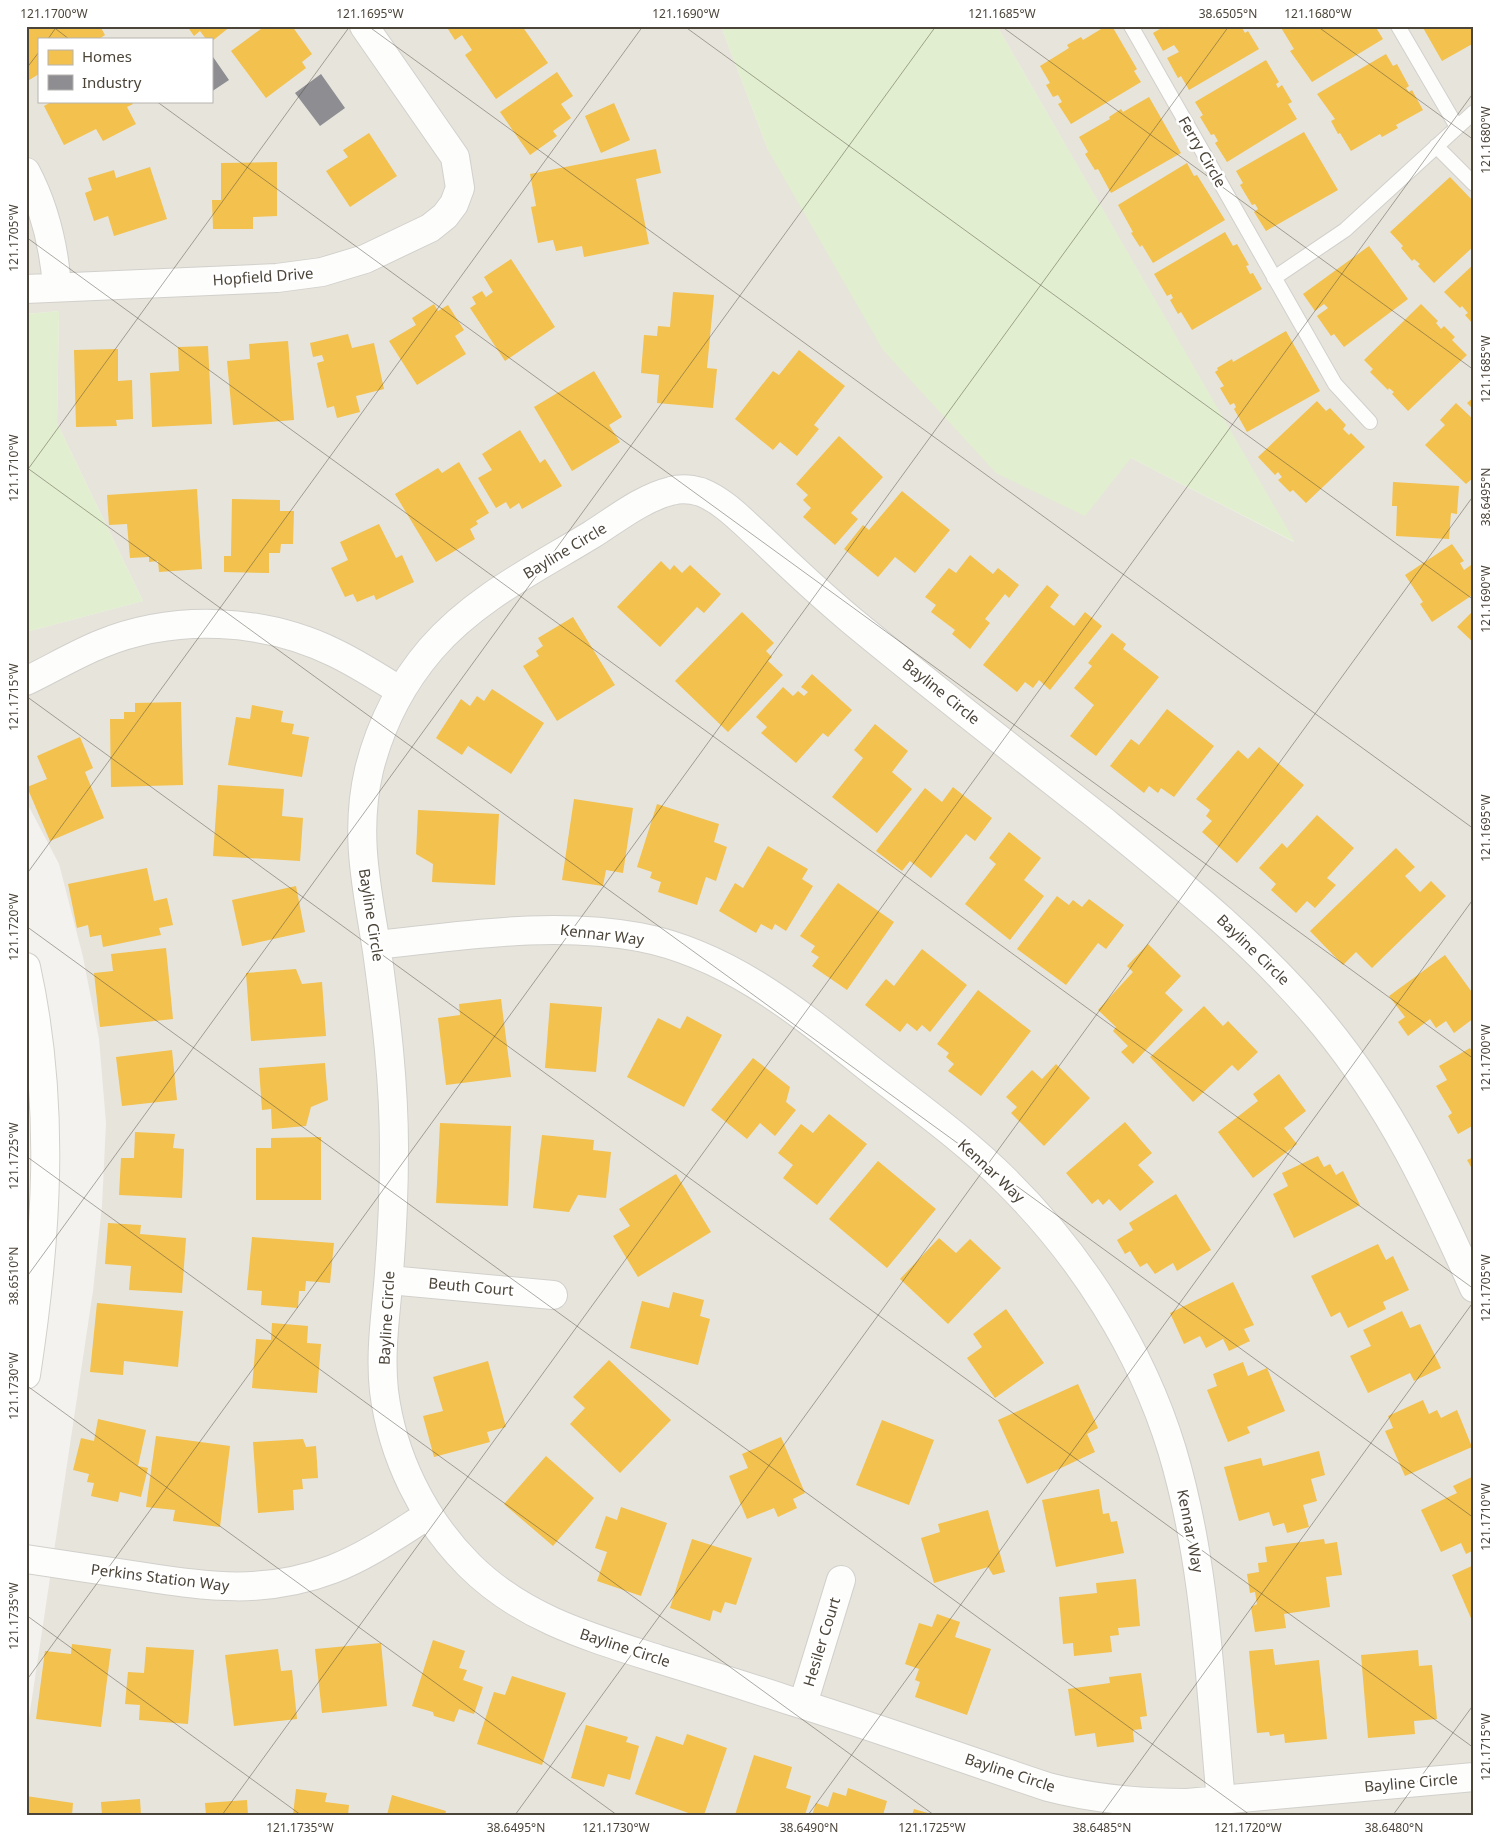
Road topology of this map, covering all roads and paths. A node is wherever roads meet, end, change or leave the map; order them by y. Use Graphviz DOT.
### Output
graph roads {
  1 [pos="364,26"];
  2 [pos="1131,26"];
  3 [pos="1398,26"];
  4 [pos="1474,112"];
  5 [pos="1457,127"];
  6 [pos="1436,146"];
  7 [pos="26,172"];
  8 [pos="1474,184"];
  9 [pos="1274,278"];
  10 [pos="57,287"];
  11 [pos="26,289"];
  12 [pos="1370,422"];
  13 [pos="26,681"];
  14 [pos="401,691"];
  15 [pos="376,945"];
  16 [pos="26,967"];
  17 [pos="34,1250"];
  18 [pos="389,1280"];
  19 [pos="1474,1288"];
  20 [pos="553,1295"];
  21 [pos="26,1375"];
  22 [pos="428,1515"];
  23 [pos="26,1559"];
  24 [pos="842,1580"];
  25 [pos="803,1704"];
  26 [pos="1474,1777"];
  27 [pos="1221,1801"];
  1 -- 10 [label="street, Hopfield Drive"];
  2 -- 9 [label="lane, Ferry Circle"];
  3 -- 5 [label="lane"];
  4 -- 5 [label="lane"];
  5 -- 6 [label="lane"];
  6 -- 8 [label="lane"];
  6 -- 9 [label="lane"];
  7 -- 10 [label="street"];
  9 -- 12 [label="lane, Ferry Circle"];
  10 -- 11 [label="street, Hopfield Drive"];
  13 -- 14 [label="street"];
  14 -- 15 [label="street, Bayline Circle"];
  14 -- 19 [label="street, Bayline Circle"];
  15 -- 18 [label="street, Bayline Circle"];
  15 -- 27 [label="street, Kennar Way"];
  16 -- 17 [label="street"];
  17 -- 21 [label="street"];
  18 -- 20 [label="street, Beuth Court"];
  18 -- 22 [label="street, Bayline Circle"];
  22 -- 23 [label="street, Perkins Station Way"];
  22 -- 25 [label="street, Bayline Circle"];
  24 -- 25 [label="street, Hesiler Court"];
  25 -- 27 [label="street, Bayline Circle"];
  26 -- 27 [label="street, Bayline Circle"];
}
